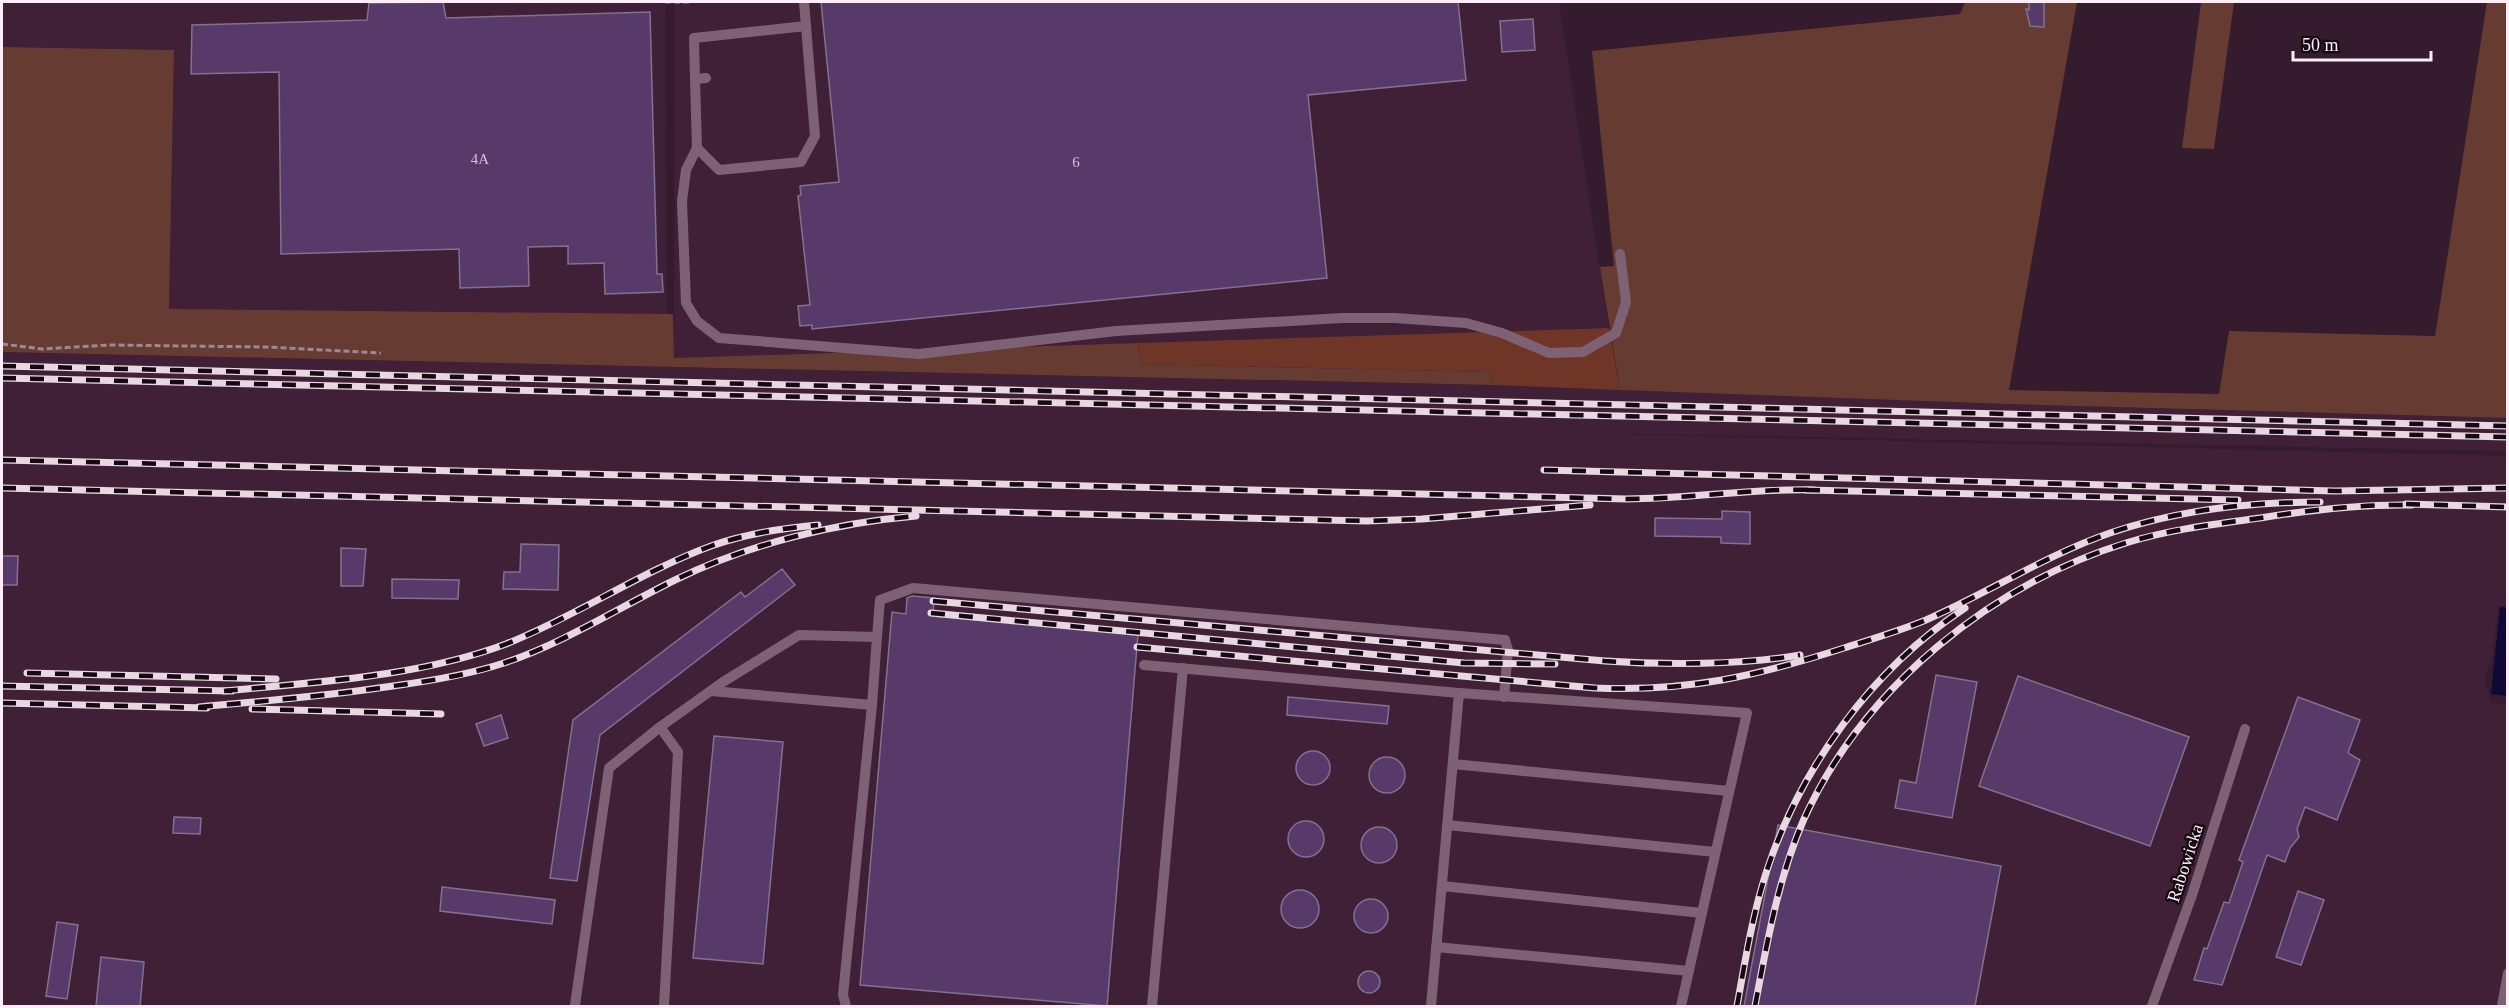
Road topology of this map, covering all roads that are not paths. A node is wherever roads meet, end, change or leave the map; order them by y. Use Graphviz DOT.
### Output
graph roads {
  1 [pos="804,2"];
  2 [pos="806,27"];
  3 [pos="697,148"];
  4 [pos="1620,254"];
  5 [pos="877,638"];
  6 [pos="1144,665"];
  7 [pos="1183,668"];
  8 [pos="711,691"];
  9 [pos="1459,693"];
  10 [pos="1504,697"];
  11 [pos="872,705"];
  12 [pos="660,727"];
  13 [pos="2245,729"];
  14 [pos="1453,764"];
  15 [pos="1729,792"];
  16 [pos="1447,825"];
  17 [pos="1715,852"];
  18 [pos="1442,886"];
  19 [pos="1702,913"];
  20 [pos="1436,947"];
  21 [pos="1689,971"];
  22 [pos="2508,974"];
  23 [pos="578,1006"];
  24 [pos="664,1006"];
  25 [pos="846,1006"];
  26 [pos="1152,1006"];
  27 [pos="1431,1006"];
  28 [pos="1681,1006"];
  29 [pos="2152,1006"];
  30 [pos="2502,1006"];
  1 -- 2 [label="lane"];
  2 -- 3 [label="lane"];
  2 -- 3 [label="lane"];
  3 -- 4 [label="lane"];
  5 -- 8 [label="lane"];
  5 -- 10 [label="lane"];
  5 -- 11 [label="lane"];
  6 -- 7 [label="lane"];
  7 -- 9 [label="lane"];
  7 -- 26 [label="lane"];
  8 -- 11 [label="lane"];
  8 -- 12 [label="lane"];
  9 -- 10 [label="lane"];
  9 -- 14 [label="lane"];
  10 -- 15 [label="lane"];
  11 -- 25 [label="lane"];
  12 -- 23 [label="lane"];
  12 -- 24 [label="lane"];
  13 -- 29 [label="lane, Rabowicka"];
  14 -- 15 [label="lane"];
  14 -- 16 [label="lane"];
  15 -- 17 [label="lane"];
  16 -- 17 [label="lane"];
  16 -- 18 [label="lane"];
  17 -- 19 [label="lane"];
  18 -- 19 [label="lane"];
  18 -- 20 [label="lane"];
  19 -- 21 [label="lane"];
  20 -- 21 [label="lane"];
  20 -- 27 [label="lane"];
  21 -- 28 [label="lane"];
  22 -- 30 [label="lane"];
}
